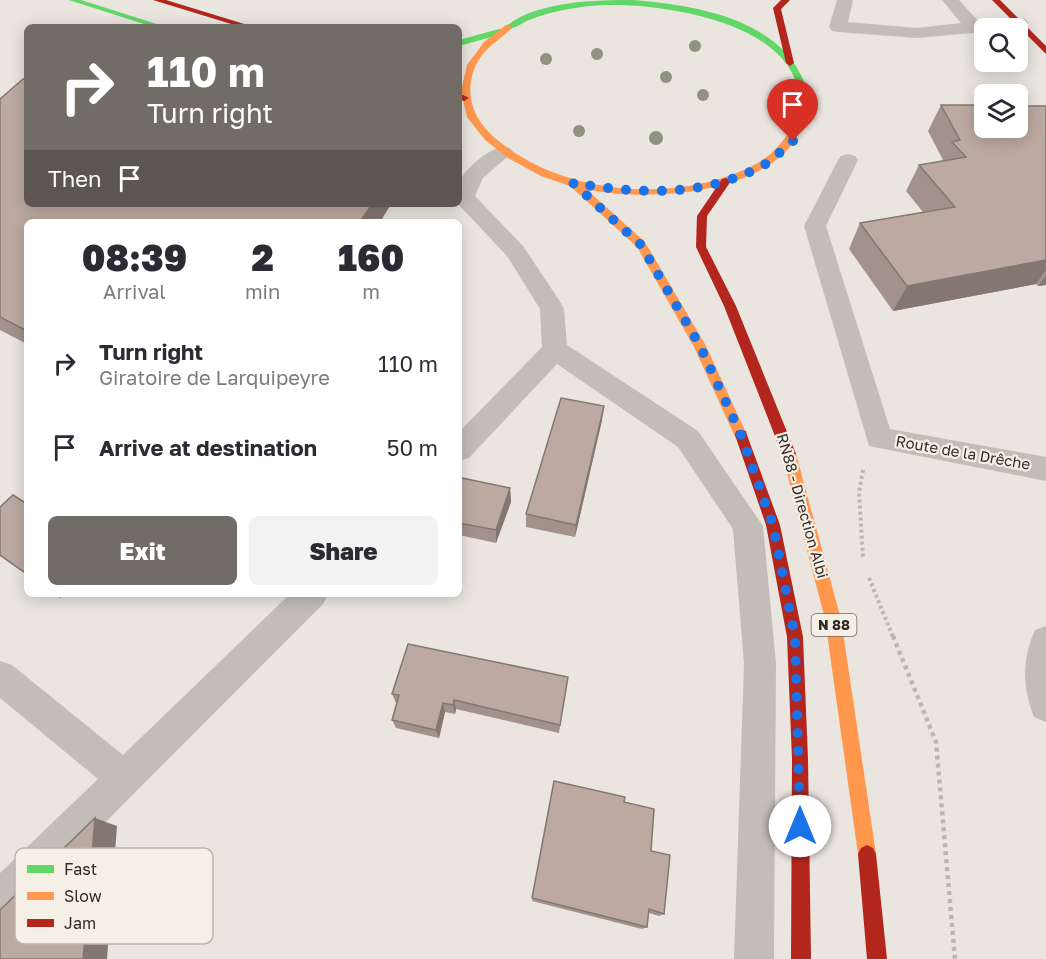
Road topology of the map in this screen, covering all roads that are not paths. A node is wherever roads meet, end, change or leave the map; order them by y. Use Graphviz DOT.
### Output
graph roads {
  1 [pos="73,0"];
  2 [pos="157,0"];
  3 [pos="678,0"];
  4 [pos="786,0"];
  5 [pos="845,0"];
  6 [pos="950,0"];
  7 [pos="996,0"];
  8 [pos="664,4"];
  9 [pos="1014,18"];
  10 [pos="152,24"];
  11 [pos="240,24"];
  12 [pos="974,27"];
  13 [pos="499,32"];
  14 [pos="1028,32"];
  15 [pos="462,42"];
  16 [pos="1046,51"];
  17 [pos="790,63"];
  18 [pos="462,91"];
  19 [pos="462,99"];
  20 [pos="503,152"];
  21 [pos="848,160"];
  22 [pos="726,181"];
  23 [pos="573,183"];
  24 [pos="555,350"];
  25 [pos="462,447"];
  26 [pos="1046,469"];
  27 [pos="309,597"];
  28 [pos="1046,641"];
  29 [pos="0,677"];
  30 [pos="1046,705"];
  31 [pos="124,778"];
  32 [pos="53,848"];
  33 [pos="867,852"];
  34 [pos="15,885"];
  35 [pos="0,900"];
  36 [pos="754,959"];
  37 [pos="801,959"];
  38 [pos="879,959"];
  1 -- 10 [label="main road"];
  2 -- 11 [label="main road"];
  3 -- 8 [label="main road"];
  4 -- 17 [label="main road"];
  5 -- 12 [label="lane"];
  6 -- 12 [label="lane"];
  7 -- 9 [label="main road"];
  8 -- 13 [label="main road"];
  8 -- 17 [label="main road"];
  13 -- 15 [label="main road"];
  13 -- 18 [label="main road"];
  14 -- 16 [label="main road"];
  17 -- 22 [label="main road"];
  19 -- 20 [label="main road"];
  20 -- 23 [label="main road"];
  20 -- 24 [label="lane"];
  21 -- 26 [label="lane, Route de la Drêche"];
  22 -- 23 [label="main road"];
  22 -- 33 [label="main road, RN88 - Direction Albi / N 88"];
  23 -- 37 [label="main road, N 88"];
  24 -- 25 [label="lane"];
  24 -- 36 [label="lane"];
  27 -- 31 [label="lane"];
  28 -- 30 [label="lane"];
  29 -- 31 [label="lane"];
  31 -- 32 [label="lane"];
  33 -- 38 [label="lane, RN88 - Direction Albi"];
  34 -- 35 [label="lane"];
}
